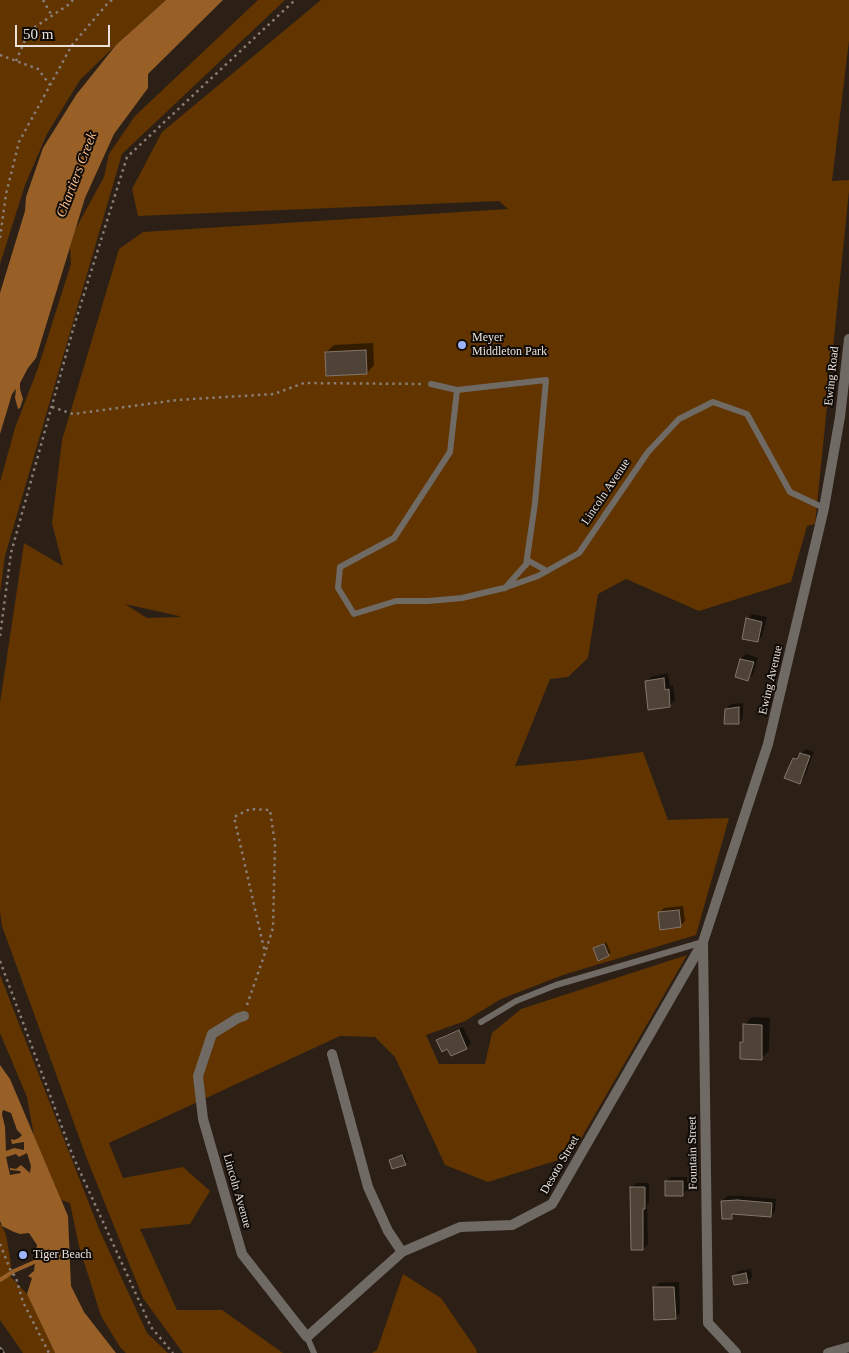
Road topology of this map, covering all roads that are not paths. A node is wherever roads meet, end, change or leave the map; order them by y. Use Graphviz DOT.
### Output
graph roads {
  1 [pos="849,339"];
  2 [pos="431,384"];
  3 [pos="457,390"];
  4 [pos="840,417"];
  5 [pos="824,508"];
  6 [pos="526,564"];
  7 [pos="546,571"];
  8 [pos="504,588"];
  9 [pos="703,942"];
  10 [pos="244,1016"];
  11 [pos="481,1022"];
  12 [pos="332,1054"];
  13 [pos="402,1252"];
  14 [pos="307,1337"];
  15 [pos="849,1347"];
  16 [pos="314,1353"];
  17 [pos="736,1353"];
  18 [pos="828,1353"];
  1 -- 4 [label="street, Ewing Road"];
  2 -- 3 [label="lane"];
  3 -- 6 [label="lane"];
  3 -- 8 [label="lane, Lincoln Avenue"];
  4 -- 5 [label="street, Ewing Avenue"];
  5 -- 7 [label="lane, Lincoln Avenue"];
  5 -- 9 [label="street, Ewing Avenue"];
  6 -- 7 [label="lane"];
  6 -- 8 [label="lane"];
  7 -- 8 [label="lane, Lincoln Avenue"];
  9 -- 11 [label="lane"];
  9 -- 13 [label="street, Desoto Street"];
  9 -- 17 [label="street, Fountain Street"];
  10 -- 14 [label="street, Lincoln Avenue"];
  12 -- 13 [label="street"];
  13 -- 14 [label="street, Desoto Street"];
  14 -- 16 [label="lane"];
  15 -- 18 [label="street"];
}
